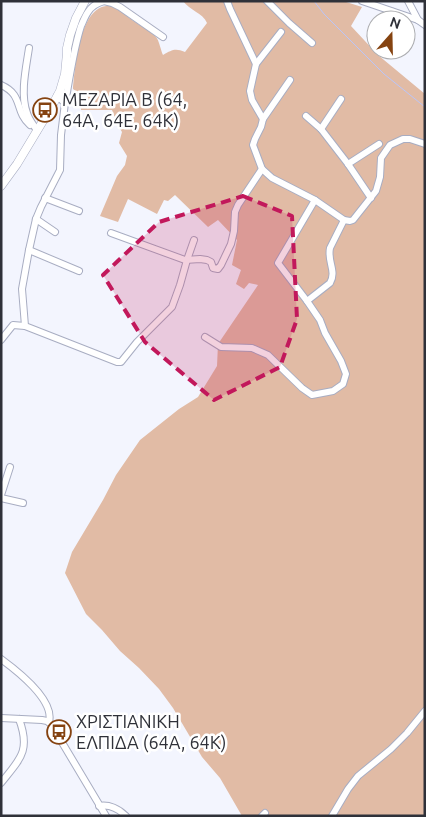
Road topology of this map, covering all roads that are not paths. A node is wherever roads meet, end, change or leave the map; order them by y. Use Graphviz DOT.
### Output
graph roads {
  1 [pos="84,1"];
  2 [pos="104,1"];
  3 [pos="227,1"];
  4 [pos="267,1"];
  5 [pos="362,1"];
  6 [pos="408,1"];
  7 [pos="387,10"];
  8 [pos="418,20"];
  9 [pos="425,26"];
  10 [pos="281,32"];
  11 [pos="163,37"];
  12 [pos="312,43"];
  13 [pos="29,48"];
  14 [pos="256,64"];
  15 [pos="290,80"];
  16 [pos="1,85"];
  17 [pos="57,96"];
  18 [pos="341,99"];
  19 [pos="65,103"];
  20 [pos="306,116"];
  21 [pos="263,119"];
  22 [pos="321,129"];
  23 [pos="37,131"];
  24 [pos="379,144"];
  25 [pos="425,144"];
  26 [pos="348,164"];
  27 [pos="262,170"];
  28 [pos="1,186"];
  29 [pos="45,198"];
  30 [pos="371,198"];
  31 [pos="315,200"];
  32 [pos="79,211"];
  33 [pos="36,220"];
  34 [pos="344,220"];
  35 [pos="55,232"];
  36 [pos="112,233"];
  37 [pos="194,240"];
  38 [pos="29,250"];
  39 [pos="187,260"];
  40 [pos="79,271"];
  41 [pos="308,301"];
  42 [pos="25,326"];
  43 [pos="204,337"];
  44 [pos="1,340"];
  45 [pos="10,467"];
  46 [pos="1,496"];
  47 [pos="23,503"];
  48 [pos="1,659"];
  49 [pos="425,711"];
  50 [pos="1,718"];
  51 [pos="19,719"];
  52 [pos="49,722"];
  53 [pos="1,783"];
  54 [pos="99,806"];
  55 [pos="106,816"];
  56 [pos="126,816"];
  57 [pos="332,816"];
  1 -- 17 [label="main road"];
  2 -- 11 [label="street"];
  2 -- 19 [label="street"];
  3 -- 14 [label="street"];
  4 -- 12 [label="street"];
  5 -- 7 [label="street"];
  6 -- 8 [label="street"];
  8 -- 9 [label="street"];
  10 -- 14 [label="street"];
  13 -- 23 [label="street"];
  14 -- 21 [label="street"];
  15 -- 21 [label="street"];
  16 -- 23 [label="street"];
  17 -- 19 [label="street"];
  17 -- 23 [label="main road"];
  18 -- 22 [label="street"];
  19 -- 29 [label="street"];
  20 -- 22 [label="street"];
  21 -- 27 [label="street"];
  22 -- 26 [label="street"];
  23 -- 28 [label="main road"];
  24 -- 26 [label="street"];
  25 -- 30 [label="street"];
  26 -- 30 [label="street"];
  27 -- 31 [label="street"];
  27 -- 39 [label="street"];
  29 -- 32 [label="street"];
  29 -- 33 [label="street"];
  30 -- 34 [label="street"];
  31 -- 34 [label="street"];
  31 -- 41 [label="street"];
  33 -- 35 [label="street"];
  33 -- 38 [label="street"];
  34 -- 41 [label="street"];
  36 -- 39 [label="street"];
  37 -- 39 [label="street"];
  38 -- 40 [label="street"];
  38 -- 42 [label="street"];
  39 -- 42 [label="street"];
  41 -- 43 [label="street"];
  42 -- 44 [label="street"];
  45 -- 46 [label="street"];
  46 -- 47 [label="street"];
  48 -- 52 [label="street"];
  49 -- 57 [label="street"];
  50 -- 51 [label="street"];
  51 -- 52 [label="street"];
  51 -- 53 [label="street"];
  52 -- 54 [label="street"];
  54 -- 55 [label="street"];
  54 -- 56 [label="street"];
}
